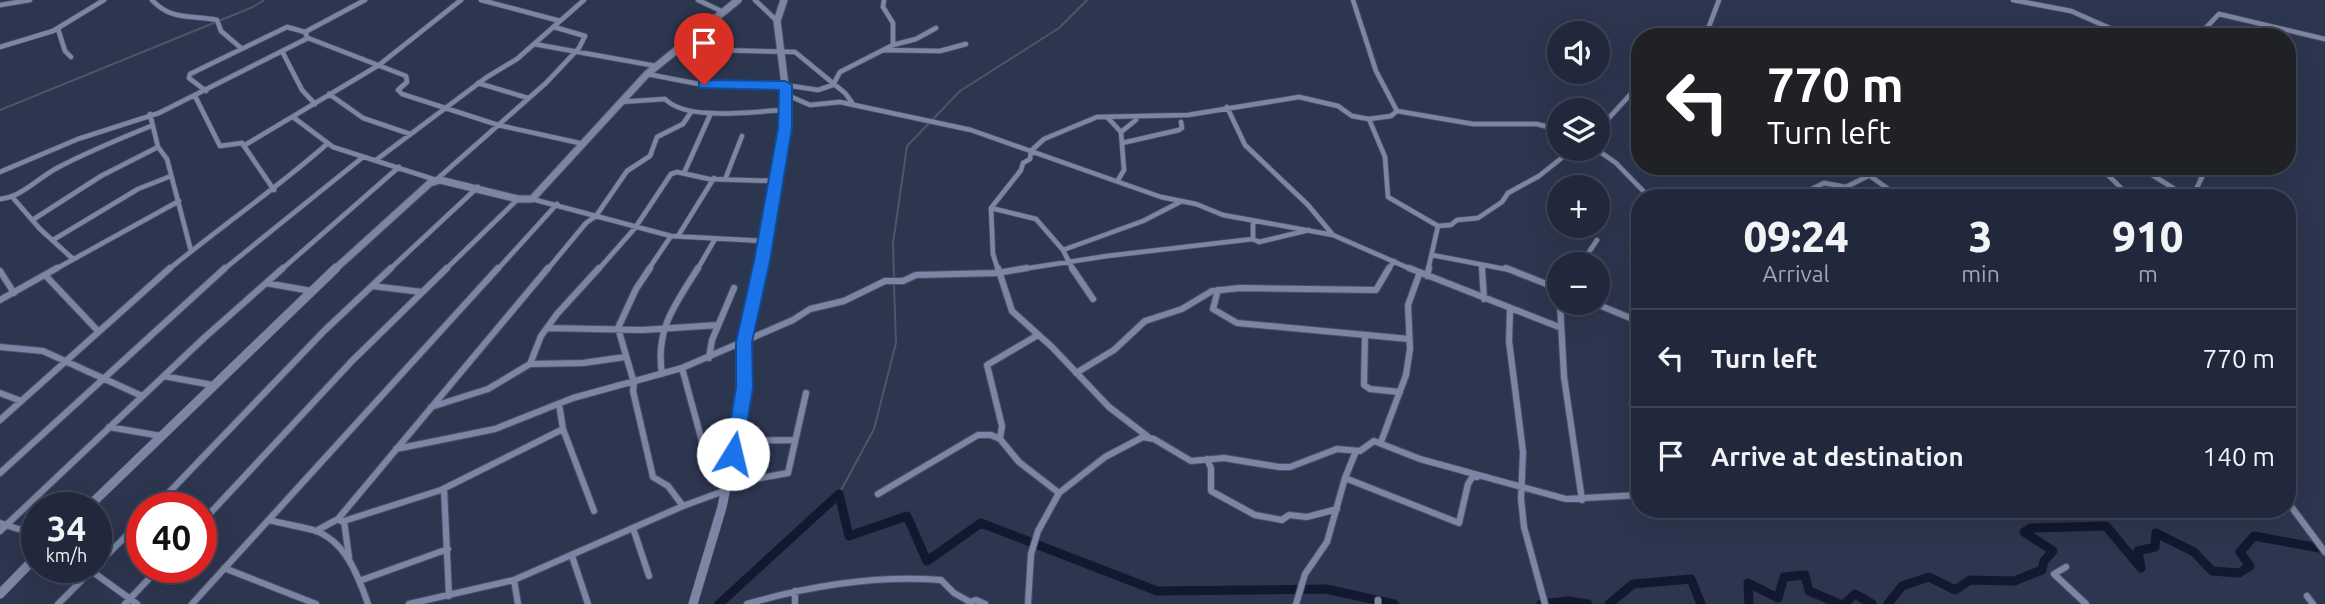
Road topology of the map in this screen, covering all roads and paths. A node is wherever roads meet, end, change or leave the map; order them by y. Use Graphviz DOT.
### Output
graph roads {
  1 [pos="30,0"];
  2 [pos="104,0"];
  3 [pos="152,0"];
  4 [pos="365,0"];
  5 [pos="461,0"];
  6 [pos="481,0"];
  7 [pos="584,0"];
  8 [pos="698,0"];
  9 [pos="738,0"];
  10 [pos="755,0"];
  11 [pos="784,0"];
  12 [pos="884,0"];
  13 [pos="1353,0"];
  14 [pos="1719,0"];
  15 [pos="2013,0"];
  16 [pos="0,5"];
  17 [pos="723,12"];
  18 [pos="560,21"];
  19 [pos="777,21"];
  20 [pos="554,26"];
  21 [pos="936,28"];
  22 [pos="1708,28"];
  23 [pos="2110,28"];
  24 [pos="2206,28"];
  25 [pos="2279,28"];
  26 [pos="58,29"];
  27 [pos="2296,32"];
  28 [pos="307,35"];
  29 [pos="2325,39"];
  30 [pos="688,40"];
  31 [pos="534,44"];
  32 [pos="966,44"];
  33 [pos="893,45"];
  34 [pos="0,47"];
  35 [pos="241,48"];
  36 [pos="883,50"];
  37 [pos="780,51"];
  38 [pos="574,52"];
  39 [pos="283,53"];
  40 [pos="71,57"];
  41 [pos="379,65"];
  42 [pos="656,66"];
  43 [pos="647,74"];
  44 [pos="478,83"];
  45 [pos="833,85"];
  46 [pos="785,89"];
  47 [pos="206,91"];
  48 [pos="329,94"];
  49 [pos="1631,94"];
  50 [pos="195,96"];
  51 [pos="528,98"];
  52 [pos="620,102"];
  53 [pos="315,104"];
  54 [pos="853,104"];
  55 [pos="1227,107"];
  56 [pos="446,108"];
  57 [pos="785,110"];
  58 [pos="1397,111"];
  59 [pos="691,112"];
  60 [pos="711,113"];
  61 [pos="150,114"];
  62 [pos="293,117"];
  63 [pos="1610,117"];
  64 [pos="1108,118"];
  65 [pos="1139,118"];
  66 [pos="1369,119"];
  67 [pos="1181,122"];
  68 [pos="498,125"];
  69 [pos="151,126"];
  70 [pos="1547,127"];
  71 [pos="1121,132"];
  72 [pos="411,134"];
  73 [pos="742,136"];
  74 [pos="1122,143"];
  75 [pos="327,144"];
  76 [pos="584,144"];
  77 [pos="245,145"];
  78 [pos="158,147"];
  79 [pos="1031,151"];
  80 [pos="363,157"];
  81 [pos="1610,159"];
  82 [pos="376,160"];
  83 [pos="1558,161"];
  84 [pos="399,167"];
  85 [pos="0,172"];
  86 [pos="684,173"];
  87 [pos="1122,173"];
  88 [pos="1870,175"];
  89 [pos="2108,175"];
  90 [pos="2153,175"];
  91 [pos="2199,175"];
  92 [pos="171,176"];
  93 [pos="1108,176"];
  94 [pos="726,177"];
  95 [pos="2202,177"];
  96 [pos="714,178"];
  97 [pos="436,180"];
  98 [pos="1118,180"];
  99 [pos="776,181"];
  100 [pos="478,187"];
  101 [pos="1641,189"];
  102 [pos="1812,189"];
  103 [pos="1889,189"];
  104 [pos="2123,189"];
  105 [pos="2175,189"];
  106 [pos="2195,189"];
  107 [pos="274,190"];
  108 [pos="0,199"];
  109 [pos="14,199"];
  110 [pos="518,199"];
  111 [pos="532,199"];
  112 [pos="179,201"];
  113 [pos="1181,202"];
  114 [pos="557,205"];
  115 [pos="991,208"];
  116 [pos="596,216"];
  117 [pos="34,219"];
  118 [pos="1253,225"];
  119 [pos="1438,226"];
  120 [pos="635,228"];
  121 [pos="1309,230"];
  122 [pos="1333,235"];
  123 [pos="675,236"];
  124 [pos="715,239"];
  125 [pos="1253,239"];
  126 [pos="54,240"];
  127 [pos="1597,240"];
  128 [pos="765,241"];
  129 [pos="1063,250"];
  130 [pos="192,251"];
  131 [pos="1589,252"];
  132 [pos="1432,256"];
  133 [pos="72,258"];
  134 [pos="1394,261"];
  135 [pos="1068,263"];
  136 [pos="1482,265"];
  137 [pos="0,271"];
  138 [pos="1420,272"];
  139 [pos="998,273"];
  140 [pos="46,276"];
  141 [pos="1427,276"];
  142 [pos="265,283"];
  143 [pos="1547,284"];
  144 [pos="372,286"];
  145 [pos="734,288"];
  146 [pos="1218,290"];
  147 [pos="311,292"];
  148 [pos="400,292"];
  149 [pos="422,292"];
  150 [pos="14,293"];
  151 [pos="1093,299"];
  152 [pos="1484,299"];
  153 [pos="0,300"];
  154 [pos="408,305"];
  155 [pos="1510,310"];
  156 [pos="1610,310"];
  157 [pos="1560,315"];
  158 [pos="1631,318"];
  159 [pos="718,325"];
  160 [pos="1559,327"];
  161 [pos="547,328"];
  162 [pos="618,328"];
  163 [pos="665,329"];
  164 [pos="98,331"];
  165 [pos="1038,335"];
  166 [pos="1365,335"];
  167 [pos="1409,339"];
  168 [pos="744,342"];
  169 [pos="0,347"];
  170 [pos="625,357"];
  171 [pos="709,358"];
  172 [pos="66,360"];
  173 [pos="530,364"];
  174 [pos="682,368"];
  175 [pos="1076,373"];
  176 [pos="662,374"];
  177 [pos="164,376"];
  178 [pos="102,380"];
  179 [pos="634,383"];
  180 [pos="212,385"];
  181 [pos="1400,392"];
  182 [pos="0,393"];
  183 [pos="806,393"];
  184 [pos="142,396"];
  185 [pos="21,401"];
  186 [pos="559,404"];
  187 [pos="431,407"];
  188 [pos="0,420"];
  189 [pos="109,427"];
  190 [pos="563,429"];
  191 [pos="163,436"];
  192 [pos="1147,436"];
  193 [pos="794,439"];
  194 [pos="1000,439"];
  195 [pos="736,441"];
  196 [pos="1381,442"];
  197 [pos="396,449"];
  198 [pos="1356,451"];
  199 [pos="733,454"];
  200 [pos="1207,459"];
  201 [pos="0,473"];
  202 [pos="1345,478"];
  203 [pos="1490,480"];
  204 [pos="727,487"];
  205 [pos="1523,488"];
  206 [pos="444,489"];
  207 [pos="105,492"];
  208 [pos="168,492"];
  209 [pos="1059,493"];
  210 [pos="878,494"];
  211 [pos="1631,496"];
  212 [pos="1583,500"];
  213 [pos="217,506"];
  214 [pos="683,506"];
  215 [pos="1337,509"];
  216 [pos="594,511"];
  217 [pos="2296,513"];
  218 [pos="269,520"];
  219 [pos="341,520"];
  220 [pos="3,524"];
  221 [pos="633,528"];
  222 [pos="21,530"];
  223 [pos="0,531"];
  224 [pos="316,531"];
  225 [pos="126,535"];
  226 [pos="112,548"];
  227 [pos="448,549"];
  228 [pos="2323,549"];
  229 [pos="572,556"];
  230 [pos="350,561"];
  231 [pos="2066,567"];
  232 [pos="225,568"];
  233 [pos="21,572"];
  234 [pos="649,576"];
  235 [pos="514,580"];
  236 [pos="359,581"];
  237 [pos="77,583"];
  238 [pos="105,583"];
  239 [pos="144,583"];
  240 [pos="795,591"];
  241 [pos="0,594"];
  242 [pos="452,595"];
  243 [pos="2307,596"];
  244 [pos="127,602"];
  245 [pos="692,603"];
  246 [pos="970,603"];
  247 [pos="58,604"];
  248 [pos="137,604"];
  249 [pos="192,604"];
  250 [pos="316,604"];
  251 [pos="368,604"];
  252 [pos="409,604"];
  253 [pos="453,604"];
  254 [pos="517,604"];
  255 [pos="588,604"];
  256 [pos="747,604"];
  257 [pos="795,604"];
  258 [pos="985,604"];
  259 [pos="1028,604"];
  260 [pos="1296,604"];
  261 [pos="1545,604"];
  262 [pos="2086,604"];
  263 [pos="2314,604"];
  1 -- 16 [label="street"];
  2 -- 26 [label="street"];
  3 -- 35 [label="street"];
  4 -- 28 [label="street"];
  5 -- 41 [label="street"];
  6 -- 18 [label="street"];
  7 -- 18 [label="street"];
  8 -- 17 [label="street"];
  9 -- 17 [label="street"];
  10 -- 19 [label="street"];
  11 -- 19 [label="street"];
  12 -- 33 [label="street"];
  13 -- 58 [label="street"];
  14 -- 22 [label="street"];
  15 -- 23 [label="street"];
  17 -- 30 [label="street"];
  18 -- 20 [label="street"];
  19 -- 37 [label="street"];
  20 -- 31 [label="street"];
  20 -- 38 [label="street"];
  21 -- 33 [label="street"];
  24 -- 25 [label="street"];
  26 -- 34 [label="street"];
  26 -- 40 [label="street"];
  27 -- 29 [label="street"];
  28 -- 35 [label="street"];
  28 -- 39 [label="street"];
  28 -- 41 [label="street"];
  30 -- 37 [label="street"];
  30 -- 42 [label="street"];
  31 -- 38 [label="street"];
  31 -- 44 [label="street"];
  32 -- 36 [label="street"];
  33 -- 36 [label="street"];
  35 -- 47 [label="street"];
  36 -- 45 [label="street"];
  37 -- 45 [label="street"];
  37 -- 46 [label="street"];
  38 -- 42 [label="street"];
  38 -- 51 [label="street"];
  39 -- 47 [label="street"];
  39 -- 53 [label="street"];
  41 -- 48 [label="street"];
  41 -- 56 [label="street"];
  42 -- 43 [label="street"];
  43 -- 46 [label="street"];
  43 -- 52 [label="street"];
  44 -- 51 [label="street"];
  44 -- 56 [label="street"];
  45 -- 46 [label="street"];
  45 -- 54 [label="street"];
  46 -- 54 [label="street"];
  46 -- 57 [label="street"];
  47 -- 50 [label="street"];
  48 -- 53 [label="street"];
  48 -- 72 [label="street"];
  49 -- 63 [label="street"];
  50 -- 61 [label="street"];
  50 -- 77 [label="street"];
  51 -- 68 [label="street"];
  52 -- 59 [label="street"];
  52 -- 76 [label="street"];
  53 -- 62 [label="street"];
  54 -- 79 [label="street"];
  55 -- 65 [label="street"];
  55 -- 66 [label="street"];
  55 -- 122 [label="street"];
  56 -- 68 [label="street"];
  56 -- 72 [label="street"];
  57 -- 60 [label="street"];
  57 -- 99 [label="street"];
  58 -- 66 [label="street"];
  58 -- 70 [label="street"];
  59 -- 60 [label="street"];
  59 -- 116 [label="street"];
  60 -- 86 [label="street"];
  61 -- 69 [label="street"];
  61 -- 85 [label="street"];
  62 -- 75 [label="street"];
  62 -- 77 [label="street"];
  64 -- 65 [label="street"];
  64 -- 71 [label="street"];
  64 -- 79 [label="street"];
  65 -- 71 [label="street"];
  66 -- 119 [label="street"];
  67 -- 74 [label="street"];
  68 -- 76 [label="street"];
  68 -- 97 [label="street"];
  69 -- 78 [label="street"];
  69 -- 109 [label="street"];
  71 -- 74 [label="street"];
  72 -- 82 [label="street"];
  73 -- 94 [label="street"];
  74 -- 87 [label="street"];
  75 -- 80 [label="street"];
  75 -- 107 [label="street"];
  76 -- 111 [label="street"];
  77 -- 107 [label="street"];
  78 -- 92 [label="street"];
  78 -- 117 [label="street"];
  79 -- 93 [label="street"];
  79 -- 115 [label="street"];
  80 -- 82 [label="street"];
  80 -- 178 [label="street"];
  81 -- 101 [label="street"];
  82 -- 84 [label="street"];
  83 -- 119 [label="street"];
  84 -- 97 [label="street"];
  84 -- 142 [label="street"];
  86 -- 96 [label="street"];
  86 -- 120 [label="street"];
  87 -- 93 [label="street"];
  87 -- 98 [label="street"];
  88 -- 102 [label="street"];
  88 -- 103 [label="street"];
  89 -- 104 [label="street"];
  90 -- 105 [label="street"];
  91 -- 95 [label="street"];
  92 -- 112 [label="street"];
  92 -- 126 [label="street"];
  93 -- 98 [label="street"];
  94 -- 96 [label="street"];
  94 -- 99 [label="street"];
  95 -- 106 [label="street"];
  96 -- 123 [label="street"];
  97 -- 100 [label="street"];
  97 -- 147 [label="street"];
  98 -- 113 [label="street"];
  99 -- 128 [label="street"];
  100 -- 110 [label="street"];
  100 -- 144 [label="street"];
  107 -- 130 [label="street"];
  108 -- 109 [label="street"];
  109 -- 117 [label="street"];
  110 -- 111 [label="street"];
  110 -- 149 [label="street"];
  111 -- 114 [label="street"];
  112 -- 130 [label="street"];
  112 -- 133 [label="street"];
  113 -- 121 [label="street"];
  113 -- 129 [label="street"];
  114 -- 116 [label="street"];
  114 -- 218 [label="street"];
  115 -- 129 [label="street"];
  115 -- 139 [label="street"];
  116 -- 120 [label="street"];
  116 -- 187 [label="street"];
  117 -- 126 [label="street"];
  118 -- 125 [label="street"];
  119 -- 132 [label="street"];
  120 -- 123 [label="street"];
  120 -- 161 [label="street"];
  121 -- 122 [label="street"];
  121 -- 125 [label="street"];
  122 -- 134 [label="street"];
  123 -- 124 [label="street"];
  123 -- 162 [label="street"];
  124 -- 128 [label="street"];
  124 -- 163 [label="street"];
  125 -- 135 [label="street"];
  126 -- 133 [label="street"];
  127 -- 131 [label="street"];
  128 -- 168 [label="street"];
  129 -- 135 [label="street"];
  130 -- 164 [label="street"];
  132 -- 136 [label="street"];
  132 -- 141 [label="street"];
  133 -- 140 [label="street"];
  134 -- 138 [label="street"];
  134 -- 146 [label="street"];
  135 -- 139 [label="street"];
  135 -- 151 [label="street"];
  136 -- 143 [label="street"];
  136 -- 152 [label="street"];
  137 -- 150 [label="street"];
  138 -- 141 [label="street"];
  138 -- 167 [label="street"];
  139 -- 165 [label="street"];
  139 -- 168 [label="street"];
  140 -- 150 [label="street"];
  140 -- 164 [label="street"];
  141 -- 152 [label="street"];
  142 -- 147 [label="street"];
  142 -- 177 [label="street"];
  144 -- 148 [label="street"];
  144 -- 208 [label="street"];
  145 -- 159 [label="street"];
  146 -- 166 [label="street"];
  146 -- 175 [label="street"];
  147 -- 180 [label="street"];
  148 -- 149 [label="street"];
  148 -- 154 [label="street"];
  149 -- 154 [label="street"];
  150 -- 153 [label="street"];
  152 -- 155 [label="street"];
  154 -- 213 [label="street"];
  155 -- 160 [label="street"];
  155 -- 205 [label="street"];
  156 -- 158 [label="street"];
  157 -- 160 [label="street"];
  159 -- 163 [label="street"];
  159 -- 171 [label="street"];
  160 -- 212 [label="street"];
  161 -- 162 [label="street"];
  161 -- 173 [label="street"];
  162 -- 163 [label="street"];
  162 -- 170 [label="street"];
  163 -- 176 [label="street"];
  164 -- 172 [label="street"];
  165 -- 175 [label="street"];
  165 -- 194 [label="street"];
  166 -- 167 [label="street"];
  166 -- 181 [label="street"];
  167 -- 181 [label="street"];
  168 -- 171 [label="street"];
  168 -- 195 [label="street"];
  169 -- 172 [label="street"];
  170 -- 173 [label="street"];
  170 -- 179 [label="street"];
  171 -- 174 [label="street"];
  172 -- 178 [label="street"];
  172 -- 185 [label="street"];
  173 -- 187 [label="street"];
  174 -- 176 [label="street"];
  174 -- 199 [label="street"];
  175 -- 192 [label="street"];
  176 -- 179 [label="street"];
  177 -- 180 [label="street"];
  177 -- 184 [label="street"];
  178 -- 184 [label="street"];
  178 -- 201 [label="street"];
  179 -- 186 [label="street"];
  179 -- 214 [label="street"];
  180 -- 191 [label="street"];
  181 -- 196 [label="street"];
  182 -- 185 [label="street"];
  183 -- 193 [label="street"];
  184 -- 189 [label="street"];
  185 -- 188 [label="street"];
  186 -- 190 [label="street"];
  186 -- 197 [label="street"];
  187 -- 197 [label="street"];
  189 -- 191 [label="street"];
  189 -- 220 [label="street"];
  190 -- 206 [label="street"];
  190 -- 216 [label="street"];
  191 -- 207 [label="street"];
  192 -- 200 [label="street"];
  192 -- 209 [label="street"];
  193 -- 195 [label="street"];
  193 -- 204 [label="street"];
  194 -- 209 [label="street"];
  194 -- 210 [label="street"];
  195 -- 199 [label="street"];
  196 -- 198 [label="street"];
  196 -- 203 [label="street"];
  197 -- 219 [label="street"];
  198 -- 200 [label="street"];
  198 -- 202 [label="street"];
  199 -- 204 [label="street"];
  200 -- 215 [label="street"];
  202 -- 203 [label="street"];
  202 -- 215 [label="street"];
  203 -- 205 [label="street"];
  204 -- 214 [label="street"];
  204 -- 245 [label="street"];
  205 -- 212 [label="street"];
  205 -- 261 [label="street"];
  206 -- 219 [label="street"];
  206 -- 227 [label="street"];
  209 -- 259 [label="street"];
  211 -- 212 [label="street"];
  214 -- 221 [label="street"];
  215 -- 260 [label="street"];
  217 -- 228 [label="street"];
  218 -- 224 [label="street"];
  218 -- 232 [label="street"];
  219 -- 224 [label="street"];
  219 -- 230 [label="street"];
  220 -- 222 [label="street"];
  220 -- 223 [label="street"];
  221 -- 229 [label="street"];
  221 -- 234 [label="street"];
  224 -- 230 [label="street"];
  225 -- 226 [label="street"];
  227 -- 236 [label="street"];
  227 -- 242 [label="street"];
  229 -- 235 [label="street"];
  229 -- 255 [label="street"];
  230 -- 236 [label="street"];
  231 -- 262 [label="street"];
  232 -- 249 [label="street"];
  232 -- 250 [label="street"];
  233 -- 241 [label="street"];
  235 -- 242 [label="street"];
  235 -- 254 [label="street"];
  236 -- 251 [label="street"];
  237 -- 247 [label="street"];
  238 -- 244 [label="street"];
  239 -- 244 [label="street"];
  240 -- 246 [label="street"];
  240 -- 256 [label="street"];
  240 -- 257 [label="street"];
  242 -- 252 [label="street"];
  242 -- 253 [label="street"];
  243 -- 263 [label="street"];
  244 -- 248 [label="street"];
  246 -- 258 [label="street"];
}
